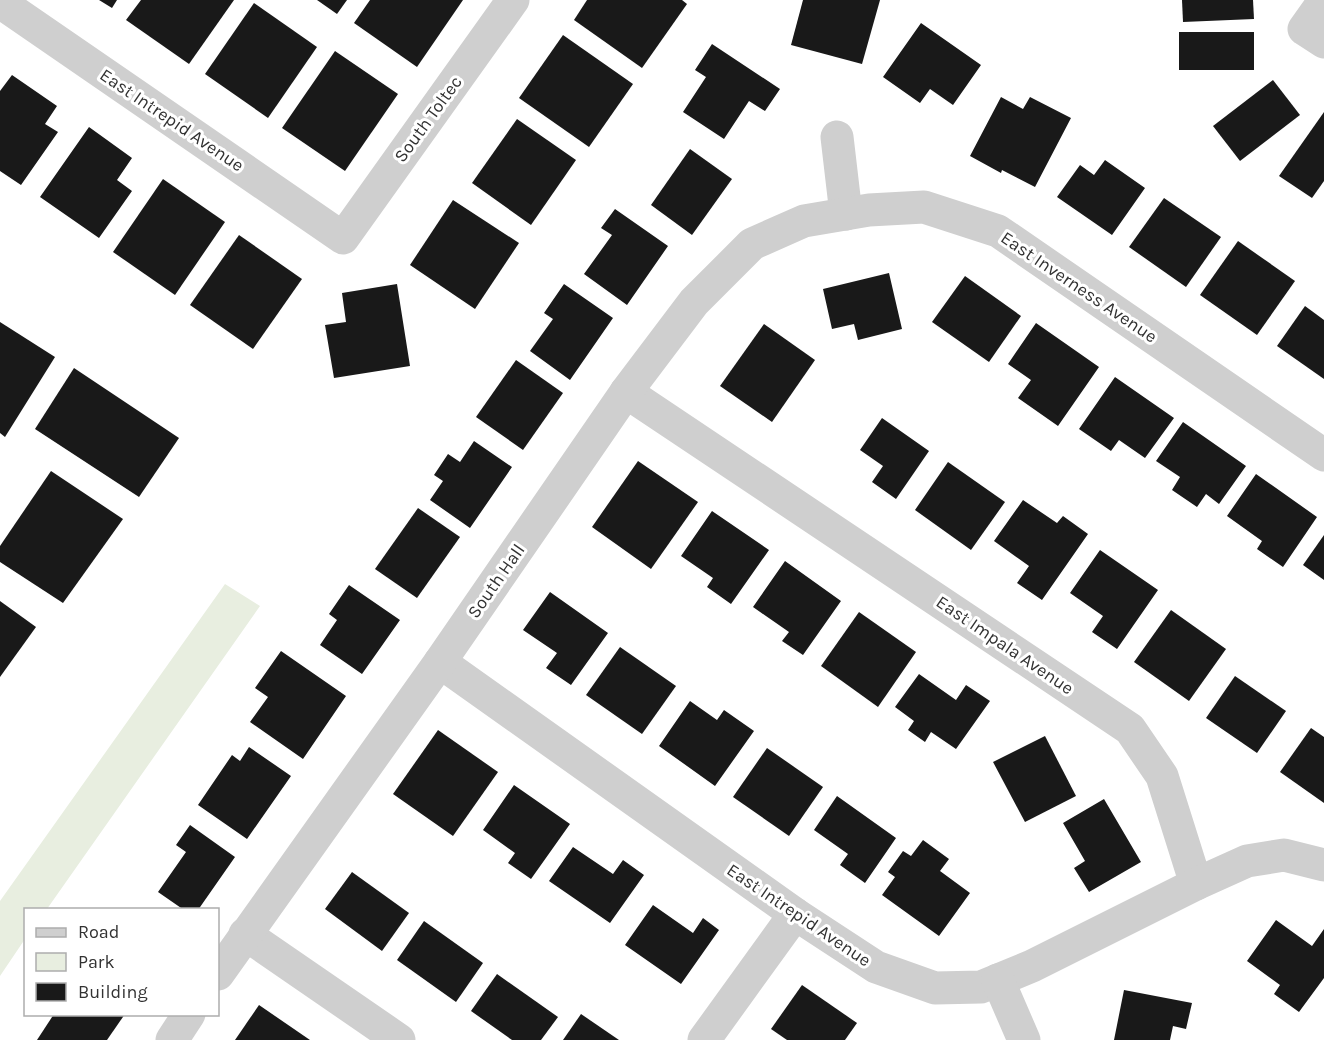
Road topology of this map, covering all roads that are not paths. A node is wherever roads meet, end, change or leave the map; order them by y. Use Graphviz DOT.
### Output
graph roads {
  1 [pos="513,0"];
  2 [pos="1324,1"];
  3 [pos="0,2"];
  4 [pos="1314,35"];
  5 [pos="837,137"];
  6 [pos="846,214"];
  7 [pos="804,221"];
  8 [pos="343,238"];
  9 [pos="626,392"];
  10 [pos="1324,455"];
  11 [pos="440,662"];
  12 [pos="1324,865"];
  13 [pos="1196,884"];
  14 [pos="795,914"];
  15 [pos="245,934"];
  16 [pos="219,973"];
  17 [pos="998,980"];
  18 [pos="188,1016"];
  19 [pos="172,1040"];
  20 [pos="399,1040"];
  21 [pos="704,1040"];
  22 [pos="1024,1040"];
  1 -- 8 [label="street, South Toltec"];
  2 -- 4 [label="street"];
  3 -- 8 [label="street, East Intrepid Avenue"];
  5 -- 6 [label="street"];
  6 -- 7 [label="street, East Inverness Avenue"];
  6 -- 10 [label="street, East Inverness Avenue"];
  7 -- 9 [label="street, South Hall"];
  9 -- 11 [label="street, South Hall"];
  9 -- 13 [label="street, East Impala Avenue"];
  11 -- 14 [label="street, East Intrepid Avenue"];
  11 -- 15 [label="street, South Hall"];
  12 -- 13 [label="street"];
  13 -- 17 [label="street, East Intrepid Avenue"];
  14 -- 17 [label="street, East Intrepid Avenue"];
  14 -- 21 [label="street"];
  15 -- 16 [label="street, South Hall"];
  15 -- 20 [label="street"];
  17 -- 22 [label="street"];
  18 -- 19 [label="street"];
}
